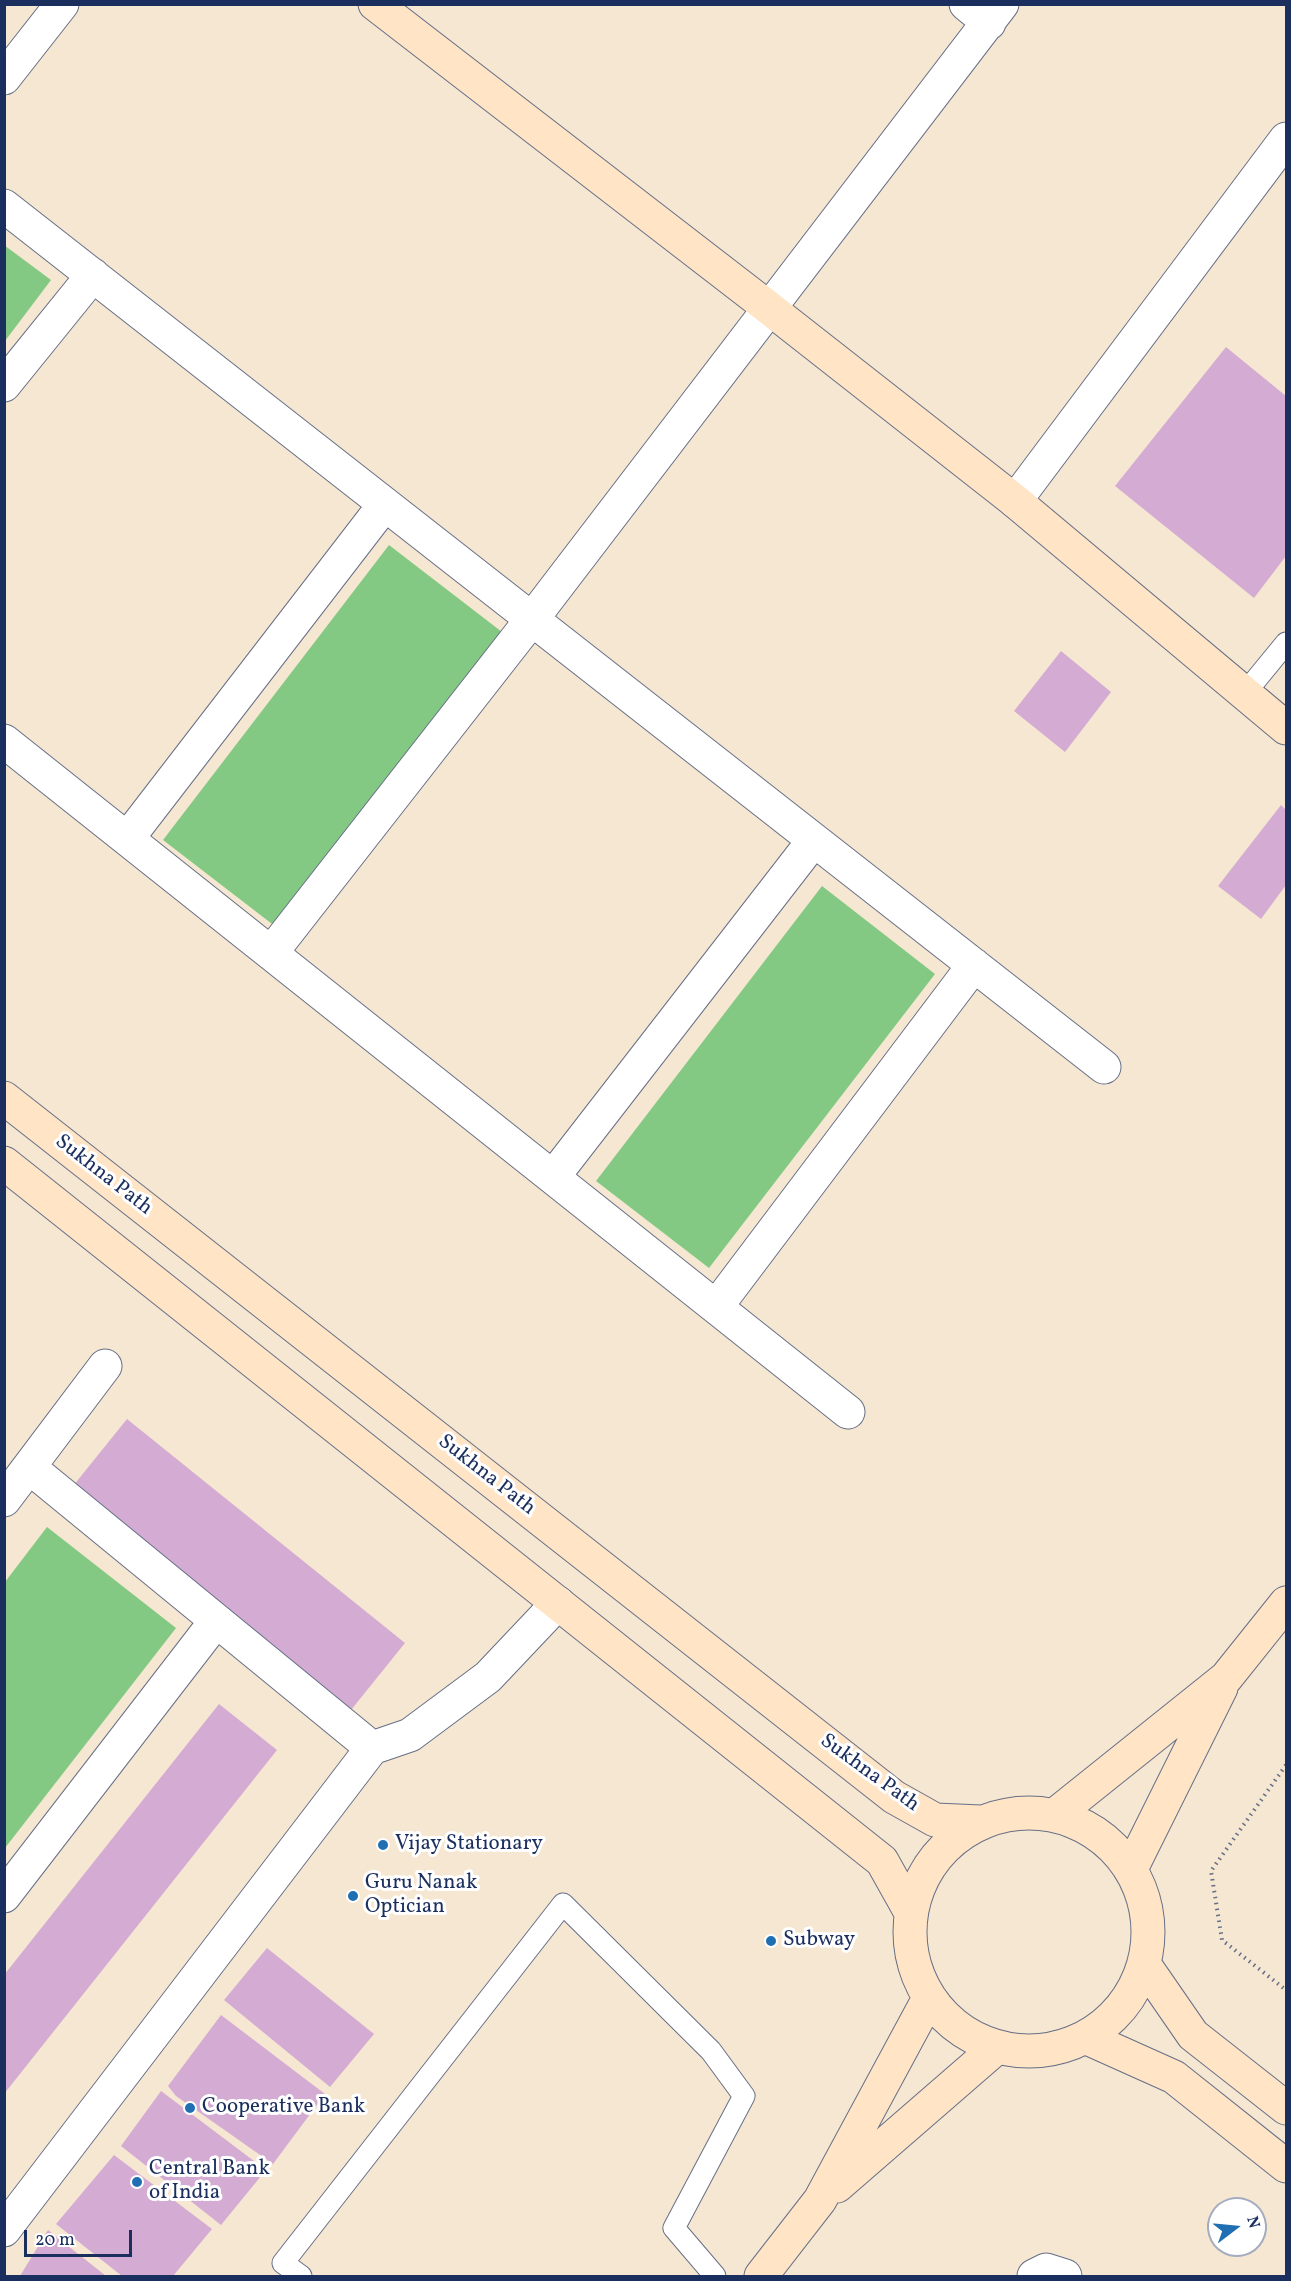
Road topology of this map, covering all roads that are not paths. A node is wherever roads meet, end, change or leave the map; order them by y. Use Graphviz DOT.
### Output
graph roads {
  1 [pos="62,4"];
  2 [pos="375,4"];
  3 [pos="986,11"];
  4 [pos="4,78"];
  5 [pos="1287,139"];
  6 [pos="4,206"];
  7 [pos="93,275"];
  8 [pos="769,308"];
  9 [pos="4,385"];
  10 [pos="1015,501"];
  11 [pos="385,504"];
  12 [pos="532,619"];
  13 [pos="1287,644"];
  14 [pos="1245,693"];
  15 [pos="1287,728"];
  16 [pos="4,741"];
  17 [pos="127,838"];
  18 [pos="814,840"];
  19 [pos="271,953"];
  20 [pos="974,965"];
  21 [pos="1104,1067"];
  22 [pos="4,1098"];
  23 [pos="4,1163"];
  24 [pos="553,1177"];
  25 [pos="716,1307"];
  26 [pos="105,1366"];
  27 [pos="848,1412"];
  28 [pos="29,1467"];
  29 [pos="4,1500"];
  30 [pos="558,1603"];
  31 [pos="1287,1603"];
  32 [pos="216,1621"];
  33 [pos="1226,1678"];
  34 [pos="372,1748"];
  35 [pos="1056,1815"];
  36 [pos="981,1822"];
  37 [pos="1131,1869"];
  38 [pos="4,1896"];
  39 [pos="910,1911"];
  40 [pos="1144,1964"];
  41 [pos="929,1998"];
  42 [pos="1087,2038"];
  43 [pos="996,2048"];
  44 [pos="1287,2108"];
  45 [pos="1287,2166"];
  46 [pos="820,2200"];
  47 [pos="4,2230"];
  48 [pos="301,2277"];
  49 [pos="715,2277"];
  50 [pos="761,2277"];
  51 [pos="1034,2277"];
  52 [pos="1065,2277"];
  1 -- 4 [label="street"];
  2 -- 8 [label="main road"];
  3 -- 8 [label="street"];
  5 -- 10 [label="street"];
  6 -- 7 [label="street"];
  7 -- 9 [label="street"];
  7 -- 11 [label="street"];
  8 -- 10 [label="main road"];
  8 -- 12 [label="street"];
  10 -- 14 [label="main road"];
  11 -- 12 [label="street"];
  11 -- 17 [label="street"];
  12 -- 18 [label="street"];
  12 -- 19 [label="street"];
  13 -- 14 [label="lane"];
  14 -- 15 [label="main road"];
  16 -- 17 [label="street"];
  17 -- 19 [label="street"];
  18 -- 20 [label="street"];
  18 -- 24 [label="street"];
  19 -- 24 [label="street"];
  20 -- 21 [label="street"];
  20 -- 25 [label="street"];
  22 -- 36 [label="main road, Sukhna Path"];
  23 -- 30 [label="main road"];
  24 -- 25 [label="street"];
  25 -- 27 [label="street"];
  26 -- 28 [label="street"];
  28 -- 29 [label="street"];
  28 -- 32 [label="street"];
  30 -- 34 [label="street"];
  30 -- 39 [label="main road"];
  31 -- 33 [label="main road"];
  32 -- 34 [label="street"];
  32 -- 38 [label="street"];
  33 -- 35 [label="main road"];
  33 -- 37 [label="main road"];
  34 -- 47 [label="street"];
  35 -- 36 [label="main road"];
  35 -- 37 [label="main road"];
  36 -- 39 [label="main road"];
  37 -- 40 [label="main road"];
  39 -- 41 [label="main road"];
  40 -- 42 [label="main road"];
  40 -- 44 [label="main road"];
  41 -- 43 [label="main road"];
  41 -- 46 [label="main road"];
  42 -- 43 [label="main road"];
  42 -- 45 [label="main road"];
  43 -- 46 [label="main road"];
  46 -- 50 [label="main road"];
  48 -- 49 [label="lane"];
  51 -- 52 [label="street"];
}
